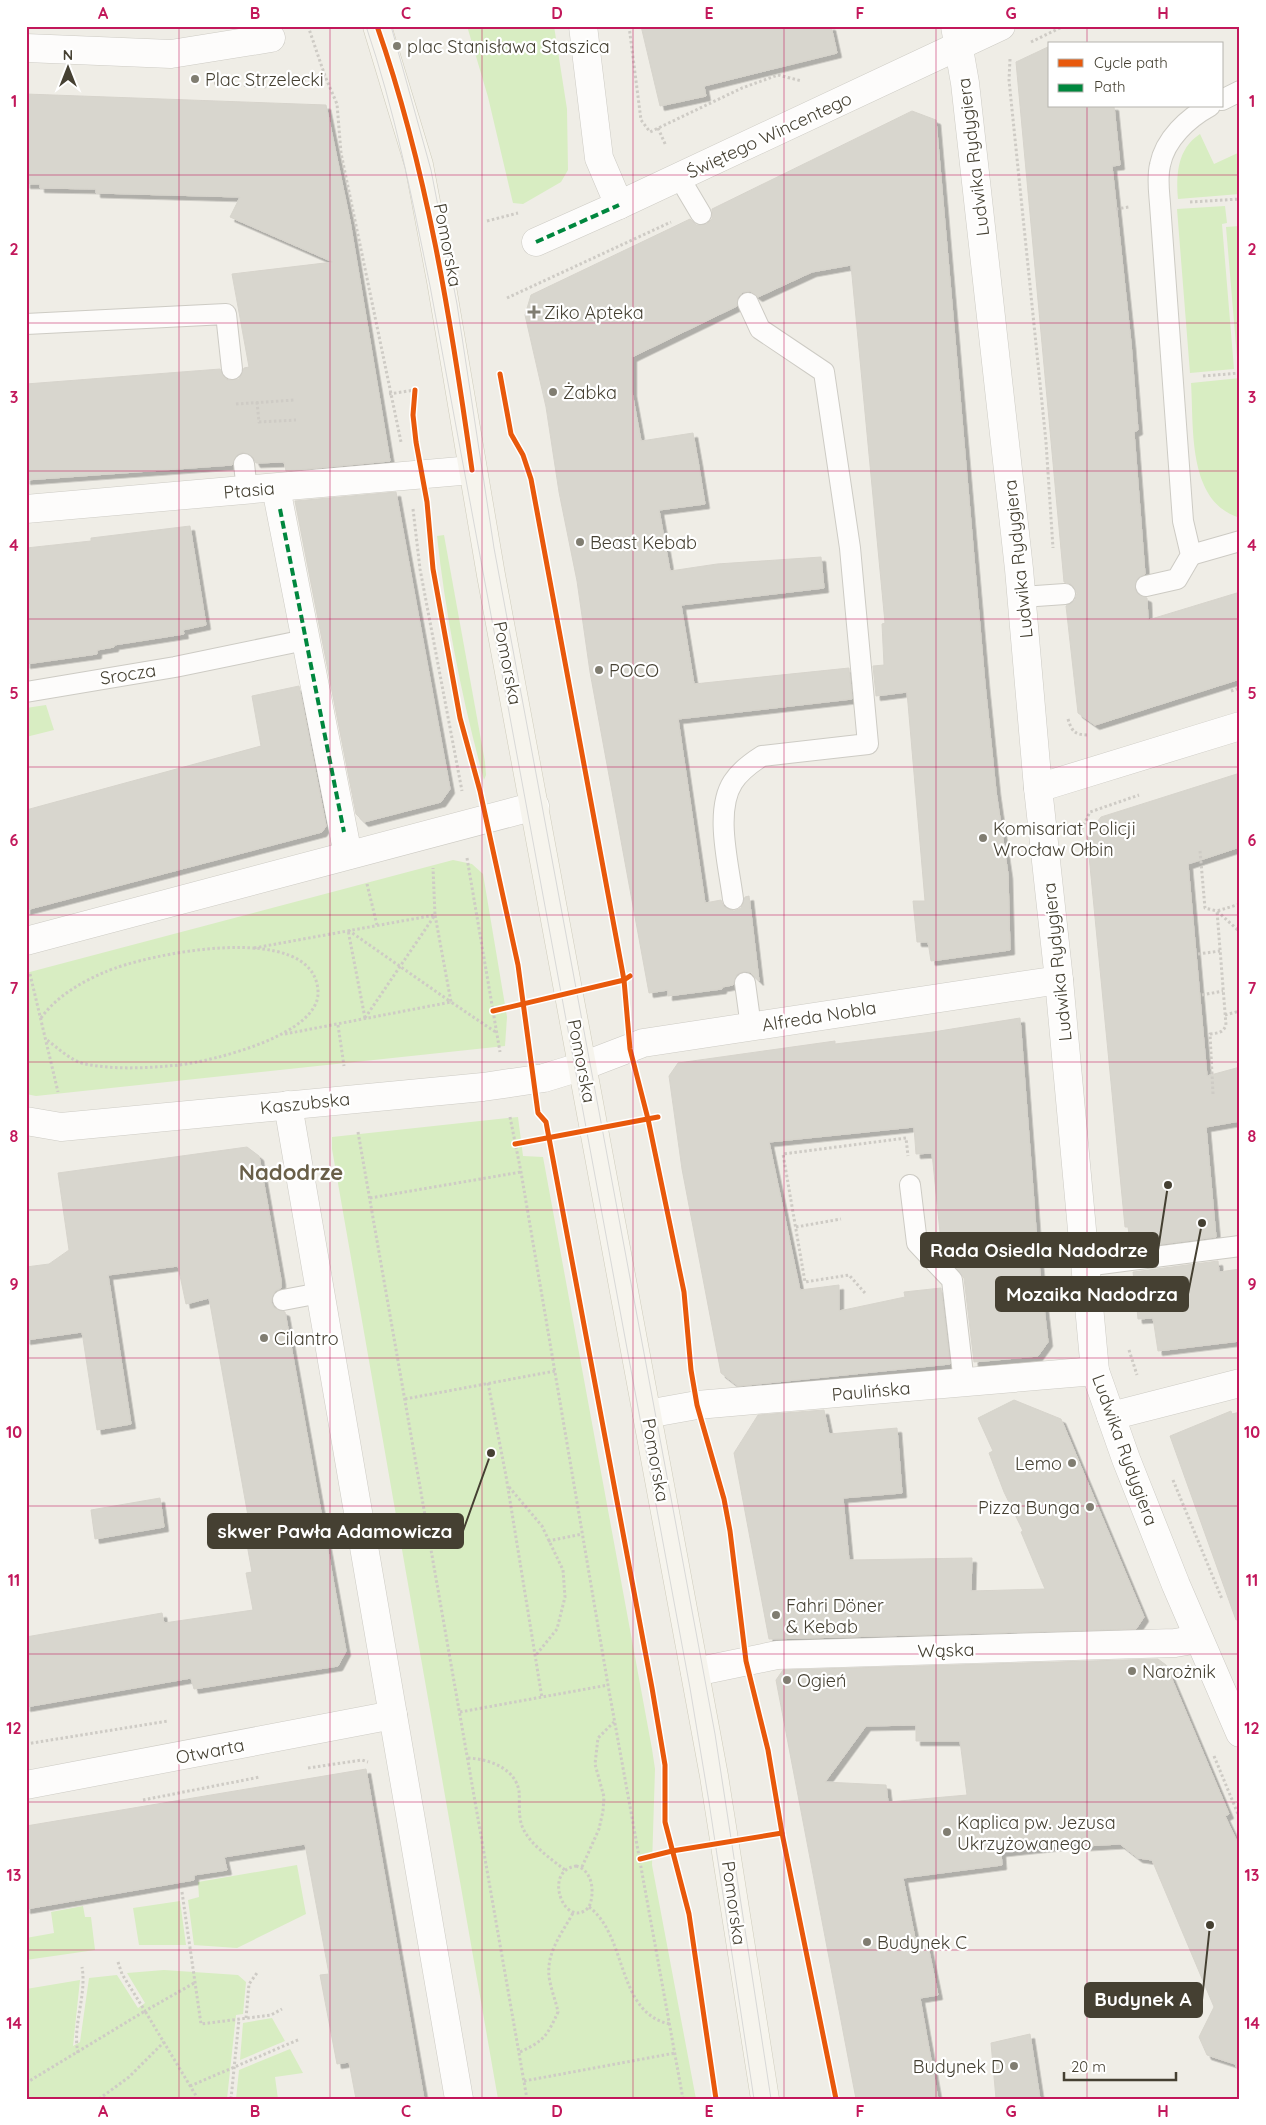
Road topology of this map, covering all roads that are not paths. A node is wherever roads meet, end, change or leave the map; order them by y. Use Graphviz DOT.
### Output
graph roads {
  1 [pos="583,26"];
  2 [pos="1001,26"];
  3 [pos="377,28"];
  4 [pos="957,37"];
  5 [pos="271,38"];
  6 [pos="26,48"];
  7 [pos="1240,91"];
  8 [pos="1224,99"];
  9 [pos="1206,108"];
  10 [pos="679,177"];
  11 [pos="619,205"];
  12 [pos="701,214"];
  13 [pos="536,242"];
  14 [pos="748,303"];
  15 [pos="26,324"];
  16 [pos="232,369"];
  17 [pos="472,470"];
  18 [pos="276,488"];
  19 [pos="26,509"];
  20 [pos="1240,541"];
  21 [pos="1190,556"];
  22 [pos="1146,586"];
  23 [pos="1061,594"];
  24 [pos="1022,597"];
  25 [pos="305,640"];
  26 [pos="26,692"];
  27 [pos="1240,726"];
  28 [pos="1038,788"];
  29 [pos="535,806"];
  30 [pos="348,855"];
  31 [pos="733,899"];
  32 [pos="26,941"];
  33 [pos="1060,980"];
  34 [pos="745,983"];
  35 [pos="751,1027"];
  36 [pos="583,1066"];
  37 [pos="288,1105"];
  38 [pos="26,1121"];
  39 [pos="910,1185"];
  40 [pos="1240,1246"];
  41 [pos="1085,1266"];
  42 [pos="320,1293"];
  43 [pos="283,1300"];
  44 [pos="1095,1371"];
  45 [pos="964,1383"];
  46 [pos="1240,1383"];
  47 [pos="647,1414"];
  48 [pos="1111,1416"];
  49 [pos="1198,1639"];
  50 [pos="695,1672"];
  51 [pos="393,1715"];
  52 [pos="1240,1733"];
  53 [pos="26,1785"];
  54 [pos="458,2099"];
  55 [pos="764,2099"];
  1 -- 11 [label="street"];
  2 -- 4 [label="street, Świętego Wincentego"];
  3 -- 17 [label="street, Pomorska"];
  4 -- 10 [label="street, Świętego Wincentego"];
  4 -- 24 [label="street, Ludwika Rydygiera"];
  5 -- 6 [label="street"];
  7 -- 8 [label="lane"];
  9 -- 21 [label="lane"];
  10 -- 11 [label="street, Świętego Wincentego"];
  10 -- 12 [label="lane"];
  11 -- 13 [label="street, Świętego Wincentego"];
  14 -- 31 [label="lane"];
  15 -- 16 [label="lane"];
  17 -- 18 [label="street, Ptasia"];
  17 -- 29 [label="street, Pomorska"];
  18 -- 19 [label="street, Ptasia"];
  18 -- 25 [label="street"];
  20 -- 21 [label="lane"];
  21 -- 22 [label="lane"];
  23 -- 24 [label="lane"];
  24 -- 28 [label="street, Ludwika Rydygiera"];
  25 -- 26 [label="lane, Srocza"];
  25 -- 30 [label="street"];
  27 -- 28 [label="street"];
  28 -- 33 [label="street, Ludwika Rydygiera"];
  29 -- 30 [label="street"];
  29 -- 36 [label="street, Pomorska"];
  30 -- 32 [label="street"];
  33 -- 35 [label="street, Alfreda Nobla"];
  33 -- 41 [label="street, Ludwika Rydygiera"];
  34 -- 35 [label="lane"];
  35 -- 36 [label="street, Alfreda Nobla"];
  36 -- 37 [label="street, Kaszubska"];
  36 -- 47 [label="street, Pomorska"];
  37 -- 38 [label="street, Kaszubska"];
  37 -- 42 [label="street"];
  39 -- 45 [label="lane"];
  40 -- 41 [label="lane"];
  41 -- 44 [label="street, Ludwika Rydygiera"];
  42 -- 43 [label="lane"];
  42 -- 51 [label="street"];
  44 -- 45 [label="street, Paulińska"];
  44 -- 48 [label="street, Ludwika Rydygiera"];
  45 -- 47 [label="street, Paulińska"];
  46 -- 48 [label="street"];
  47 -- 50 [label="street, Pomorska"];
  48 -- 49 [label="street, Ludwika Rydygiera"];
  49 -- 50 [label="street, Wąska"];
  49 -- 52 [label="street, Ludwika Rydygiera"];
  50 -- 55 [label="street, Pomorska"];
  51 -- 53 [label="street, Otwarta"];
  51 -- 54 [label="street"];
}
